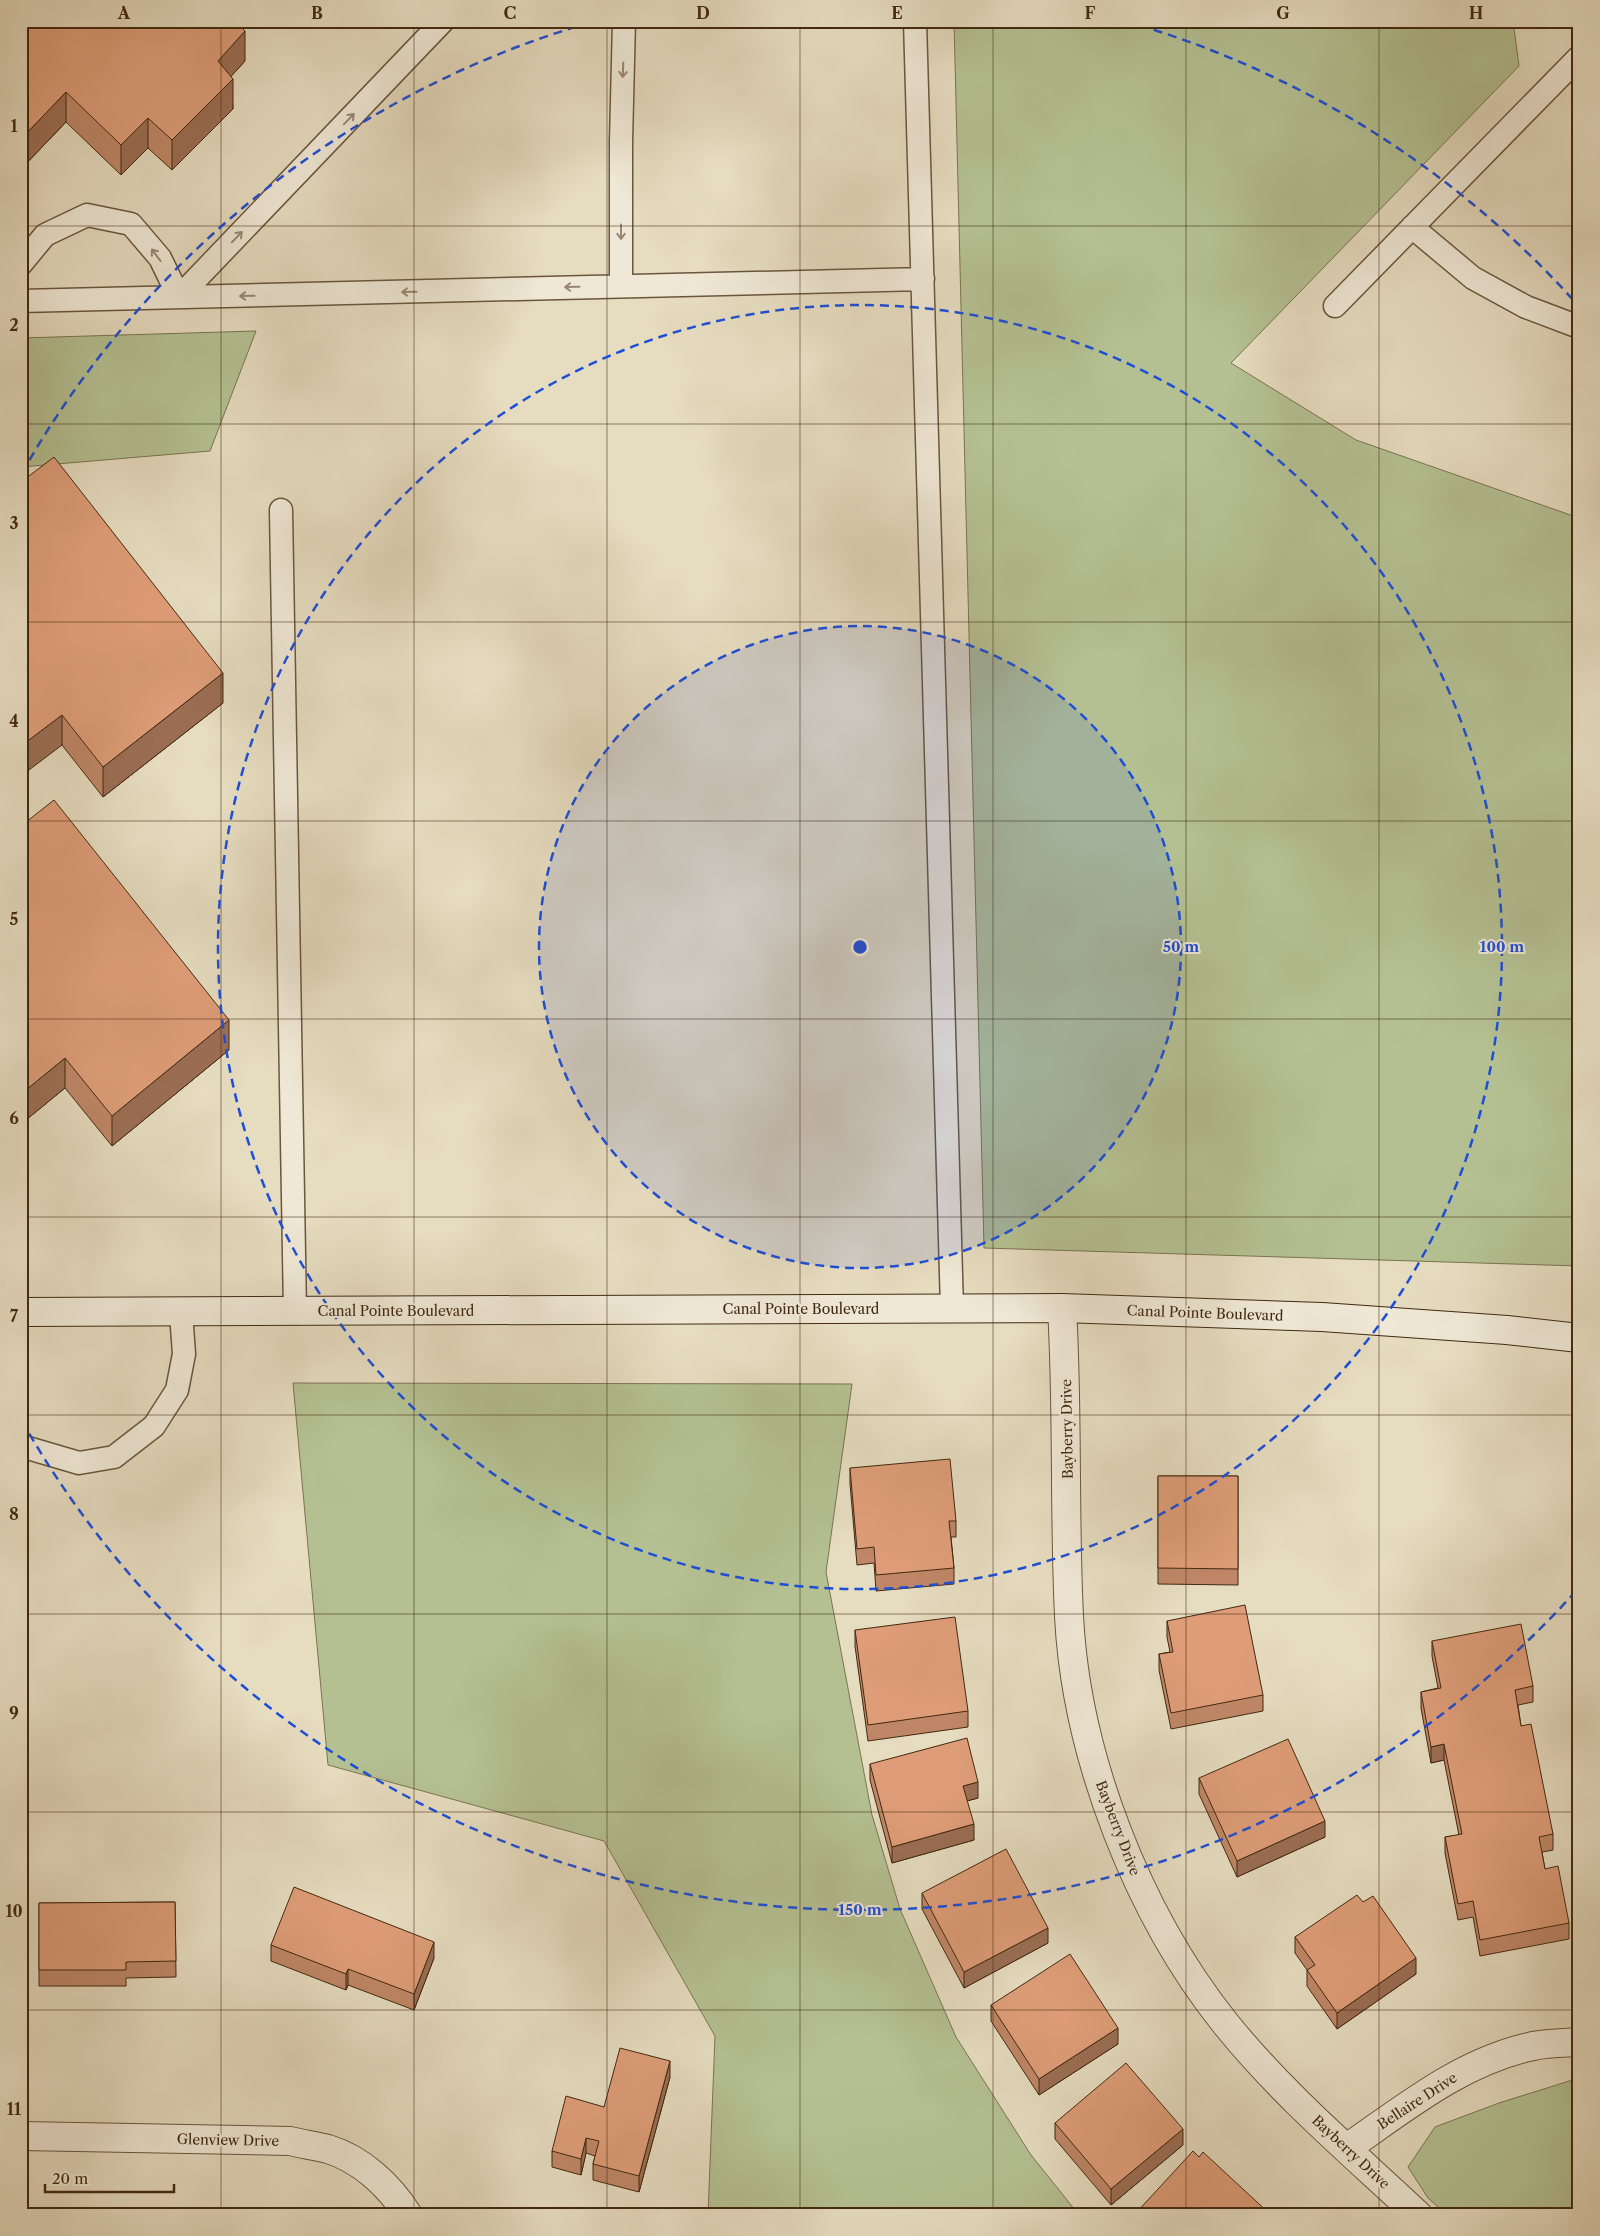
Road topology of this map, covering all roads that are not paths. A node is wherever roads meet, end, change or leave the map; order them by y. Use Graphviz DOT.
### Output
graph roads {
  1 [pos="443,21"];
  2 [pos="624,21"];
  3 [pos="915,21"];
  4 [pos="1579,57"];
  5 [pos="1412,227"];
  6 [pos="21,264"];
  7 [pos="923,279"];
  8 [pos="621,286"];
  9 [pos="179,298"];
  10 [pos="21,301"];
  11 [pos="1335,306"];
  12 [pos="1579,327"];
  13 [pos="281,510"];
  14 [pos="1062,1308"];
  15 [pos="952,1309"];
  16 [pos="21,1312"];
  17 [pos="295,1312"];
  18 [pos="182,1313"];
  19 [pos="1579,1338"];
  20 [pos="21,1446"];
  21 [pos="1579,2042"];
  22 [pos="21,2136"];
  23 [pos="1347,2148"];
  24 [pos="408,2215"];
  25 [pos="1418,2215"];
  9 -- 1 [label="lane, one-way"];
  2 -- 8 [label="lane, one-way"];
  3 -- 7 [label="lane"];
  4 -- 5 [label="lane"];
  5 -- 11 [label="lane"];
  5 -- 12 [label="lane"];
  9 -- 6 [label="lane, one-way"];
  7 -- 8 [label="lane"];
  7 -- 15 [label="lane"];
  8 -- 9 [label="lane, one-way"];
  9 -- 10 [label="lane"];
  13 -- 17 [label="lane"];
  14 -- 15 [label="street, Canal Pointe Boulevard"];
  14 -- 19 [label="street, Canal Pointe Boulevard"];
  14 -- 23 [label="street, Bayberry Drive"];
  15 -- 17 [label="street, Canal Pointe Boulevard"];
  16 -- 18 [label="street, Canal Pointe Boulevard"];
  17 -- 18 [label="street, Canal Pointe Boulevard"];
  18 -- 20 [label="lane"];
  21 -- 23 [label="street, Bellaire Drive"];
  22 -- 24 [label="street, Glenview Drive"];
  23 -- 25 [label="street, Bayberry Drive"];
}
